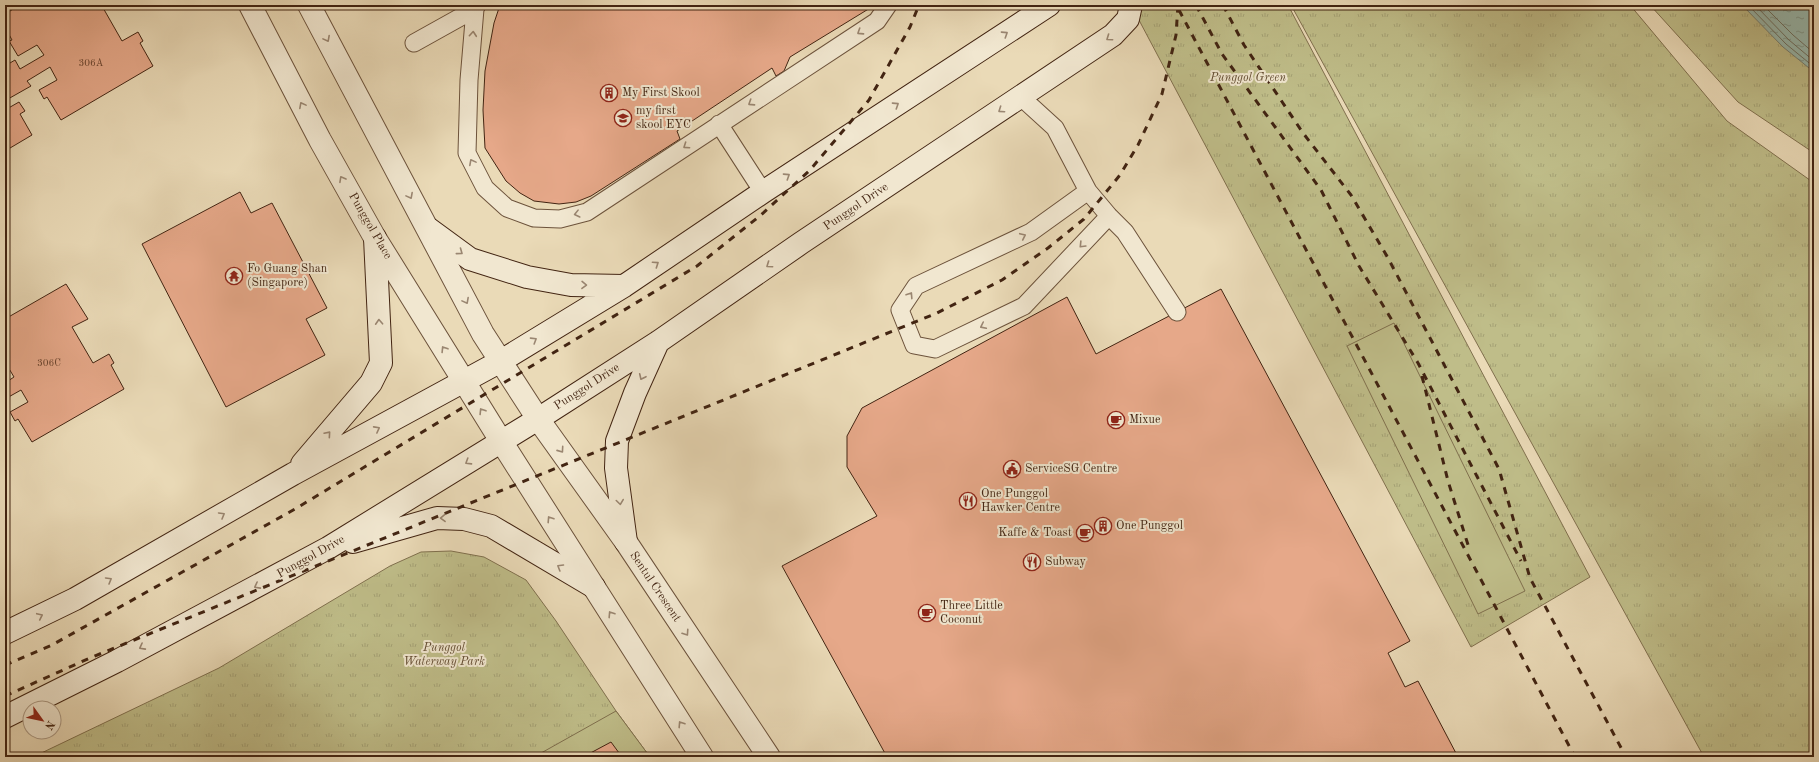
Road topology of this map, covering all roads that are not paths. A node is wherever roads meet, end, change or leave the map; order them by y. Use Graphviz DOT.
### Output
graph roads {
  1 [pos="250,5"];
  2 [pos="309,5"];
  3 [pos="888,5"];
  4 [pos="1049,5"];
  5 [pos="1131,5"];
  6 [pos="476,7"];
  7 [pos="414,43"];
  8 [pos="1021,97"];
  9 [pos="719,124"];
  10 [pos="1088,191"];
  11 [pos="763,192"];
  12 [pos="1109,216"];
  13 [pos="428,229"];
  14 [pos="375,238"];
  15 [pos="624,286"];
  16 [pos="1177,312"];
  17 [pos="658,342"];
  18 [pos="501,361"];
  19 [pos="464,382"];
  20 [pos="538,419"];
  21 [pos="501,441"];
  22 [pos="293,474"];
  23 [pos="626,542"];
  24 [pos="328,548"];
  25 [pos="594,587"];
  26 [pos="5,633"];
  27 [pos="5,717"];
  28 [pos="702,757"];
  29 [pos="769,757"];
  14 -- 1 [label="street, Punggol Place, one-way"];
  2 -- 13 [label="street, one-way"];
  3 -- 9 [label="lane, one-way"];
  11 -- 4 [label="street, one-way"];
  5 -- 8 [label="street, Punggol Drive, one-way"];
  6 -- 7 [label="lane"];
  9 -- 6 [label="lane, one-way"];
  8 -- 10 [label="lane"];
  8 -- 17 [label="street, Punggol Drive, one-way"];
  9 -- 11 [label="lane"];
  10 -- 12 [label="lane"];
  12 -- 10 [label="lane, one-way"];
  15 -- 11 [label="street, one-way"];
  12 -- 16 [label="lane"];
  13 -- 15 [label="street, one-way"];
  13 -- 18 [label="street, one-way"];
  19 -- 14 [label="street, Punggol Place, one-way"];
  22 -- 14 [label="street, one-way"];
  18 -- 15 [label="street, one-way"];
  17 -- 20 [label="street, Punggol Drive"];
  17 -- 23 [label="street, one-way"];
  18 -- 19 [label="street"];
  18 -- 20 [label="street"];
  21 -- 19 [label="street, Punggol Place, one-way"];
  22 -- 19 [label="street, one-way"];
  20 -- 21 [label="street, Punggol Drive"];
  20 -- 23 [label="street, Sentul Crescent, one-way"];
  21 -- 24 [label="street, Punggol Drive, one-way"];
  25 -- 21 [label="street, one-way"];
  26 -- 22 [label="street, one-way"];
  23 -- 29 [label="street, Sentul Crescent, one-way"];
  25 -- 24 [label="street, one-way"];
  24 -- 27 [label="street, Punggol Drive, one-way"];
  28 -- 25 [label="street, one-way"];
}
